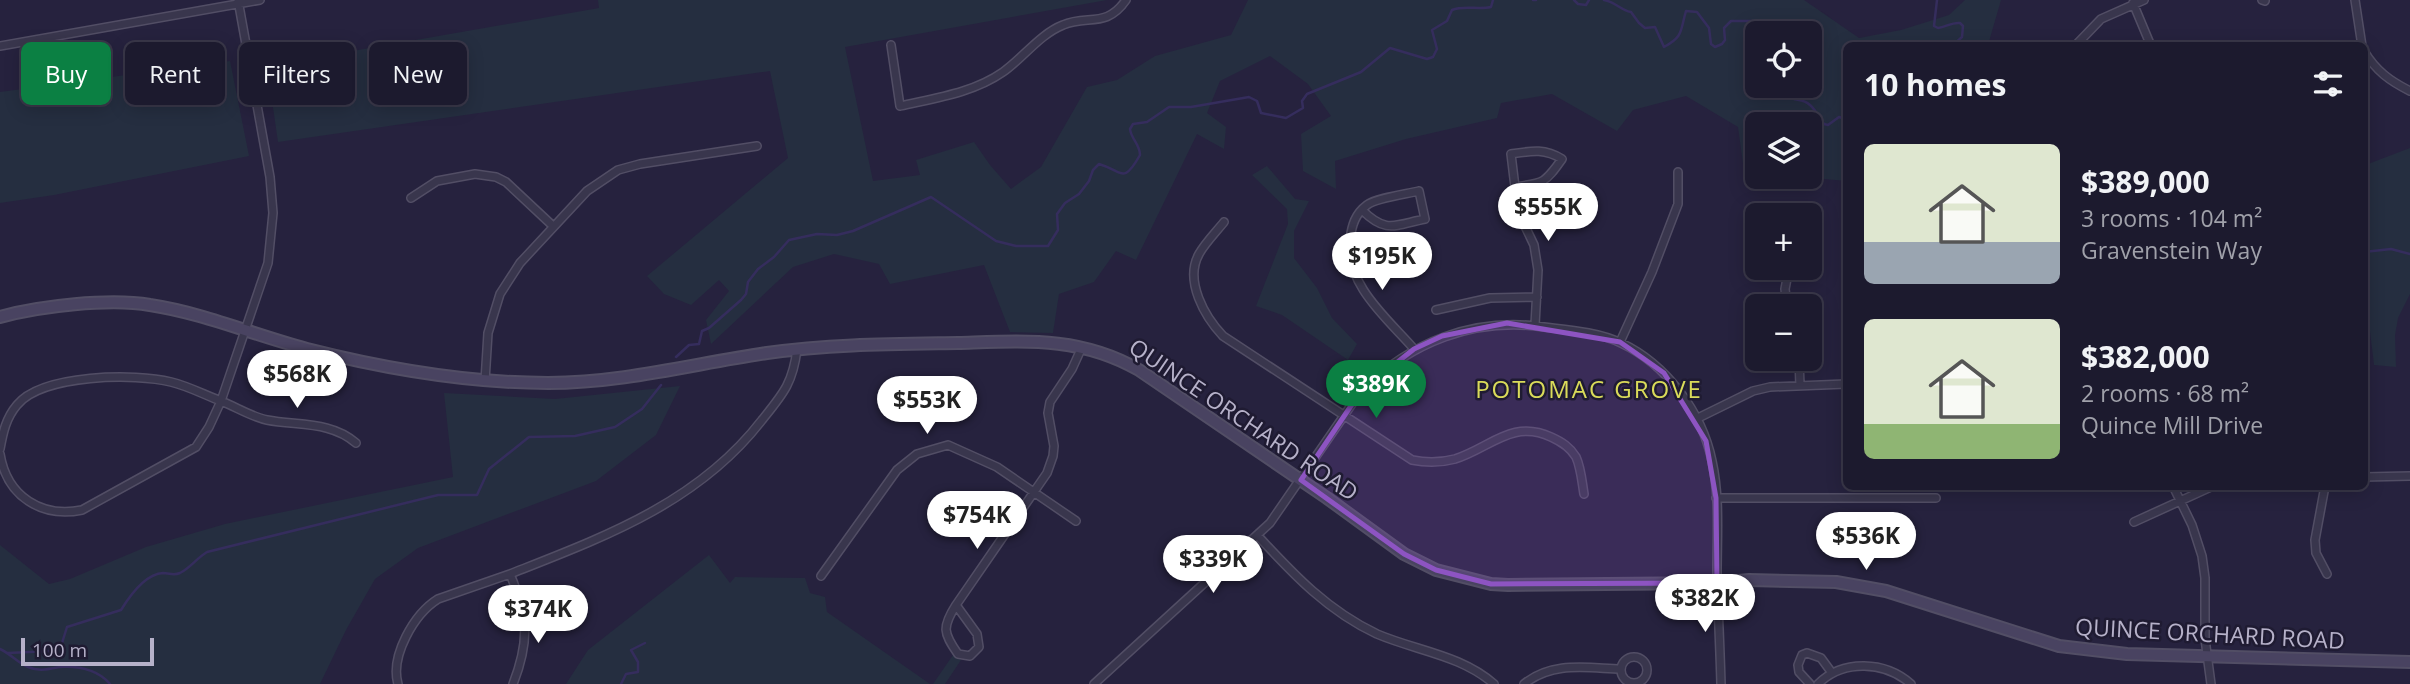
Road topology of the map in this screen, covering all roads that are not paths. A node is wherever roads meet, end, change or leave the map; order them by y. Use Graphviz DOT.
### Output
graph roads {
  1 [pos="260,0"];
  2 [pos="1126,0"];
  3 [pos="2144,0"];
  4 [pos="2355,0"];
  5 [pos="238,2"];
  6 [pos="2133,4"];
  7 [pos="2079,42"];
  8 [pos="2149,42"];
  9 [pos="2361,42"];
  10 [pos="891,45"];
  11 [pos="0,46"];
  12 [pos="2368,57"];
  13 [pos="2410,91"];
  14 [pos="757,146"];
  15 [pos="1678,172"];
  16 [pos="1514,187"];
  17 [pos="411,198"];
  18 [pos="1362,210"];
  19 [pos="1224,222"];
  20 [pos="553,226"];
  21 [pos="1537,298"];
  22 [pos="1436,310"];
  23 [pos="0,317"];
  24 [pos="1535,325"];
  25 [pos="246,331"];
  26 [pos="1619,342"];
  27 [pos="1083,347"];
  28 [pos="797,349"];
  29 [pos="1414,349"];
  30 [pos="1799,371"];
  31 [pos="485,381"];
  32 [pos="1843,384"];
  33 [pos="1800,386"];
  34 [pos="221,401"];
  35 [pos="1344,416"];
  36 [pos="1696,419"];
  37 [pos="356,443"];
  38 [pos="0,449"];
  39 [pos="0,454"];
  40 [pos="2410,476"];
  41 [pos="2368,477"];
  42 [pos="1301,481"];
  43 [pos="2175,490"];
  44 [pos="2204,490"];
  45 [pos="2324,490"];
  46 [pos="1035,493"];
  47 [pos="1584,494"];
  48 [pos="1716,498"];
  49 [pos="1936,498"];
  50 [pos="2181,500"];
  51 [pos="1076,521"];
  52 [pos="2134,522"];
  53 [pos="1258,536"];
  54 [pos="510,574"];
  55 [pos="2327,574"];
  56 [pos="821,576"];
  57 [pos="1717,583"];
  58 [pos="956,605"];
  59 [pos="2208,657"];
  60 [pos="2410,662"];
  61 [pos="1621,669"];
  62 [pos="1832,673"];
  63 [pos="398,684"];
  64 [pos="513,684"];
  65 [pos="1094,684"];
  66 [pos="1494,684"];
  67 [pos="1524,684"];
  68 [pos="1721,684"];
  69 [pos="1810,684"];
  70 [pos="1818,684"];
  71 [pos="1911,684"];
  72 [pos="2211,684"];
  1 -- 5 [label="street"];
  2 -- 10 [label="street"];
  3 -- 6 [label="street"];
  4 -- 9 [label="street"];
  5 -- 11 [label="street"];
  5 -- 25 [label="street"];
  6 -- 7 [label="street"];
  6 -- 8 [label="street"];
  12 -- 13 [label="street"];
  14 -- 20 [label="street"];
  15 -- 26 [label="street"];
  16 -- 16 [label="street"];
  16 -- 21 [label="street"];
  17 -- 20 [label="street"];
  18 -- 18 [label="street"];
  18 -- 29 [label="street"];
  19 -- 35 [label="street"];
  20 -- 31 [label="street"];
  21 -- 22 [label="street"];
  21 -- 24 [label="street"];
  23 -- 25 [label="street, QUINCE ORCHARD ROAD"];
  24 -- 26 [label="street"];
  24 -- 29 [label="street"];
  25 -- 31 [label="street, QUINCE ORCHARD ROAD"];
  25 -- 34 [label="street"];
  26 -- 36 [label="street"];
  27 -- 28 [label="street, QUINCE ORCHARD ROAD"];
  27 -- 42 [label="street, QUINCE ORCHARD ROAD"];
  27 -- 46 [label="street"];
  28 -- 31 [label="street, QUINCE ORCHARD ROAD"];
  28 -- 54 [label="street"];
  29 -- 35 [label="street"];
  30 -- 33 [label="street"];
  32 -- 33 [label="street"];
  33 -- 36 [label="street"];
  34 -- 37 [label="street"];
  34 -- 38 [label="street"];
  34 -- 39 [label="street"];
  35 -- 42 [label="street"];
  35 -- 47 [label="street"];
  36 -- 48 [label="street"];
  40 -- 41 [label="street"];
  42 -- 53 [label="street"];
  42 -- 57 [label="street, QUINCE ORCHARD ROAD"];
  43 -- 50 [label="street"];
  44 -- 50 [label="street"];
  45 -- 55 [label="street"];
  46 -- 51 [label="street"];
  46 -- 56 [label="street"];
  46 -- 58 [label="street"];
  48 -- 49 [label="street"];
  48 -- 57 [label="street"];
  50 -- 52 [label="street"];
  50 -- 59 [label="street"];
  53 -- 65 [label="street"];
  53 -- 66 [label="street"];
  54 -- 63 [label="street"];
  54 -- 64 [label="street"];
  57 -- 59 [label="street, QUINCE ORCHARD ROAD"];
  57 -- 68 [label="street"];
  58 -- 58 [label="street"];
  59 -- 60 [label="street, QUINCE ORCHARD ROAD"];
  59 -- 72 [label="street"];
  61 -- 67 [label="street"];
  62 -- 69 [label="street"];
  62 -- 70 [label="street"];
  62 -- 71 [label="street"];
}
